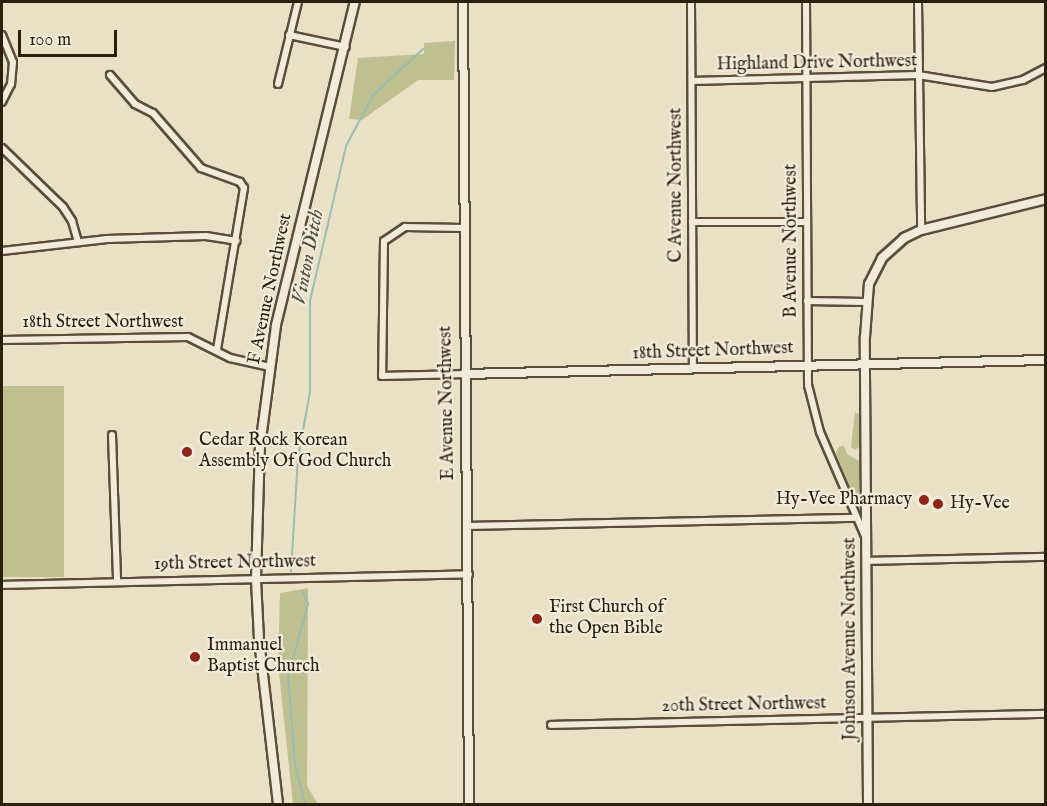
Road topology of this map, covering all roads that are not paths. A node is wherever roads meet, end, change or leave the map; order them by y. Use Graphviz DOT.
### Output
graph roads {
  1 [pos="298,2"];
  2 [pos="355,2"];
  3 [pos="462,2"];
  4 [pos="691,2"];
  5 [pos="806,2"];
  6 [pos="918,2"];
  7 [pos="2,35"];
  8 [pos="290,35"];
  9 [pos="346,47"];
  10 [pos="1046,68"];
  11 [pos="110,75"];
  12 [pos="918,75"];
  13 [pos="806,77"];
  14 [pos="692,81"];
  15 [pos="278,84"];
  16 [pos="2,102"];
  17 [pos="2,148"];
  18 [pos="1046,199"];
  19 [pos="692,222"];
  20 [pos="806,222"];
  21 [pos="463,228"];
  22 [pos="921,230"];
  23 [pos="237,241"];
  24 [pos="78,242"];
  25 [pos="2,251"];
  26 [pos="807,301"];
  27 [pos="866,302"];
  28 [pos="2,340"];
  29 [pos="217,350"];
  30 [pos="1046,360"];
  31 [pos="866,365"];
  32 [pos="807,366"];
  33 [pos="270,367"];
  34 [pos="693,369"];
  35 [pos="464,374"];
  36 [pos="112,435"];
  37 [pos="856,518"];
  38 [pos="469,526"];
  39 [pos="866,540"];
  40 [pos="1046,557"];
  41 [pos="867,561"];
  42 [pos="470,574"];
  43 [pos="256,579"];
  44 [pos="117,580"];
  45 [pos="2,585"];
  46 [pos="1046,714"];
  47 [pos="868,718"];
  48 [pos="551,725"];
  49 [pos="278,804"];
  50 [pos="469,804"];
  51 [pos="868,804"];
  1 -- 8 [label="street"];
  2 -- 9 [label="street, F Avenue Northwest"];
  3 -- 21 [label="street, E Avenue Northwest"];
  4 -- 14 [label="street, C Avenue Northwest"];
  5 -- 13 [label="street, B Avenue Northwest"];
  6 -- 12 [label="street"];
  7 -- 16 [label="street"];
  8 -- 9 [label="street"];
  8 -- 15 [label="street"];
  9 -- 33 [label="street, F Avenue Northwest"];
  10 -- 12 [label="street, Highland Drive Northwest"];
  11 -- 23 [label="street"];
  12 -- 13 [label="street, Highland Drive Northwest"];
  12 -- 22 [label="street"];
  13 -- 14 [label="street, Highland Drive Northwest"];
  13 -- 20 [label="street, B Avenue Northwest"];
  14 -- 19 [label="street, C Avenue Northwest"];
  17 -- 24 [label="street"];
  18 -- 22 [label="street, Johnson Avenue Northwest"];
  19 -- 20 [label="street"];
  19 -- 34 [label="street, C Avenue Northwest"];
  20 -- 26 [label="street, B Avenue Northwest"];
  21 -- 35 [label="street, E Avenue Northwest"];
  21 -- 35 [label="street, 18th Street Northwest"];
  22 -- 27 [label="street, Johnson Avenue Northwest"];
  23 -- 24 [label="street"];
  23 -- 29 [label="street"];
  24 -- 25 [label="street"];
  26 -- 27 [label="street"];
  26 -- 32 [label="street, B Avenue Northwest"];
  27 -- 31 [label="street, Johnson Avenue Northwest"];
  28 -- 29 [label="street, 18th Street Northwest"];
  29 -- 33 [label="street, 18th Street Northwest"];
  30 -- 31 [label="street, 18th Street Northwest"];
  31 -- 32 [label="street, 18th Street Northwest"];
  31 -- 39 [label="street, Johnson Avenue Northwest"];
  32 -- 34 [label="street, 18th Street Northwest"];
  32 -- 37 [label="street, B Avenue Northwest"];
  33 -- 43 [label="street, F Avenue Northwest"];
  34 -- 35 [label="street, 18th Street Northwest"];
  35 -- 38 [label="street, E Avenue Northwest"];
  36 -- 44 [label="street"];
  37 -- 38 [label="street"];
  37 -- 39 [label="street, B Avenue Northwest"];
  38 -- 42 [label="street, E Avenue Northwest"];
  39 -- 41 [label="street, Johnson Avenue Northwest"];
  40 -- 41 [label="street"];
  41 -- 47 [label="street, Johnson Avenue Northwest"];
  42 -- 43 [label="street, 19th Street Northwest"];
  42 -- 50 [label="street, E Avenue Northwest"];
  43 -- 44 [label="street, 19th Street Northwest"];
  43 -- 49 [label="street, F Avenue Northwest"];
  44 -- 45 [label="street, 19th Street Northwest"];
  46 -- 47 [label="street, 20th Street Northwest"];
  47 -- 48 [label="street, 20th Street Northwest"];
  47 -- 51 [label="street, Johnson Avenue Northwest"];
}
